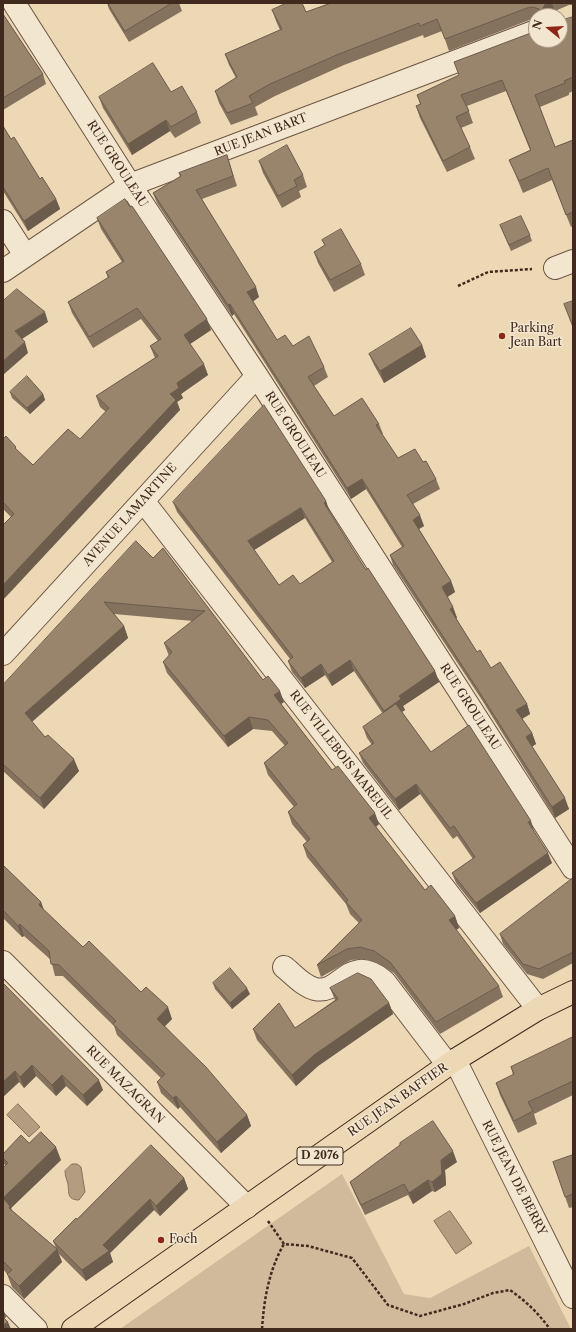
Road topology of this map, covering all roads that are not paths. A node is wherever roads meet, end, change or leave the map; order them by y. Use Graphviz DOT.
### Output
graph roads {
  1 [pos="14,3"];
  2 [pos="528,34"];
  3 [pos="130,185"];
  4 [pos="3,221"];
  5 [pos="25,255"];
  6 [pos="3,271"];
  7 [pos="257,376"];
  8 [pos="144,502"];
  9 [pos="3,654"];
  10 [pos="573,868"];
  11 [pos="3,962"];
  12 [pos="284,967"];
  13 [pos="573,992"];
  14 [pos="538,1009"];
  15 [pos="451,1062"];
  16 [pos="247,1207"];
  17 [pos="3,1296"];
  18 [pos="573,1297"];
  19 [pos="36,1329"];
  20 [pos="73,1329"];
  1 -- 3 [label="street, RUE GROULEAU"];
  2 -- 3 [label="street, RUE JEAN BART"];
  3 -- 5 [label="street, RUE JEAN BART"];
  3 -- 7 [label="street, RUE GROULEAU"];
  4 -- 5 [label="street"];
  5 -- 6 [label="street, RUE JEAN BART"];
  7 -- 8 [label="street, AVENUE LAMARTINE"];
  7 -- 10 [label="street, RUE GROULEAU"];
  8 -- 9 [label="street, AVENUE LAMARTINE"];
  8 -- 14 [label="street, RUE VILLEBOIS MAREUIL"];
  11 -- 16 [label="street, RUE MAZAGRAN"];
  12 -- 15 [label="street, RUE JEAN DE BERRY"];
  13 -- 14 [label="main road, RUE JEAN BAFFIER / D 2076"];
  14 -- 15 [label="main road, RUE JEAN BAFFIER / D 2076"];
  15 -- 16 [label="main road, RUE JEAN BAFFIER / D 2076"];
  15 -- 18 [label="street, RUE JEAN DE BERRY"];
  16 -- 20 [label="main road, RUE JEAN BAFFIER / D 2076"];
  17 -- 19 [label="street"];
}
